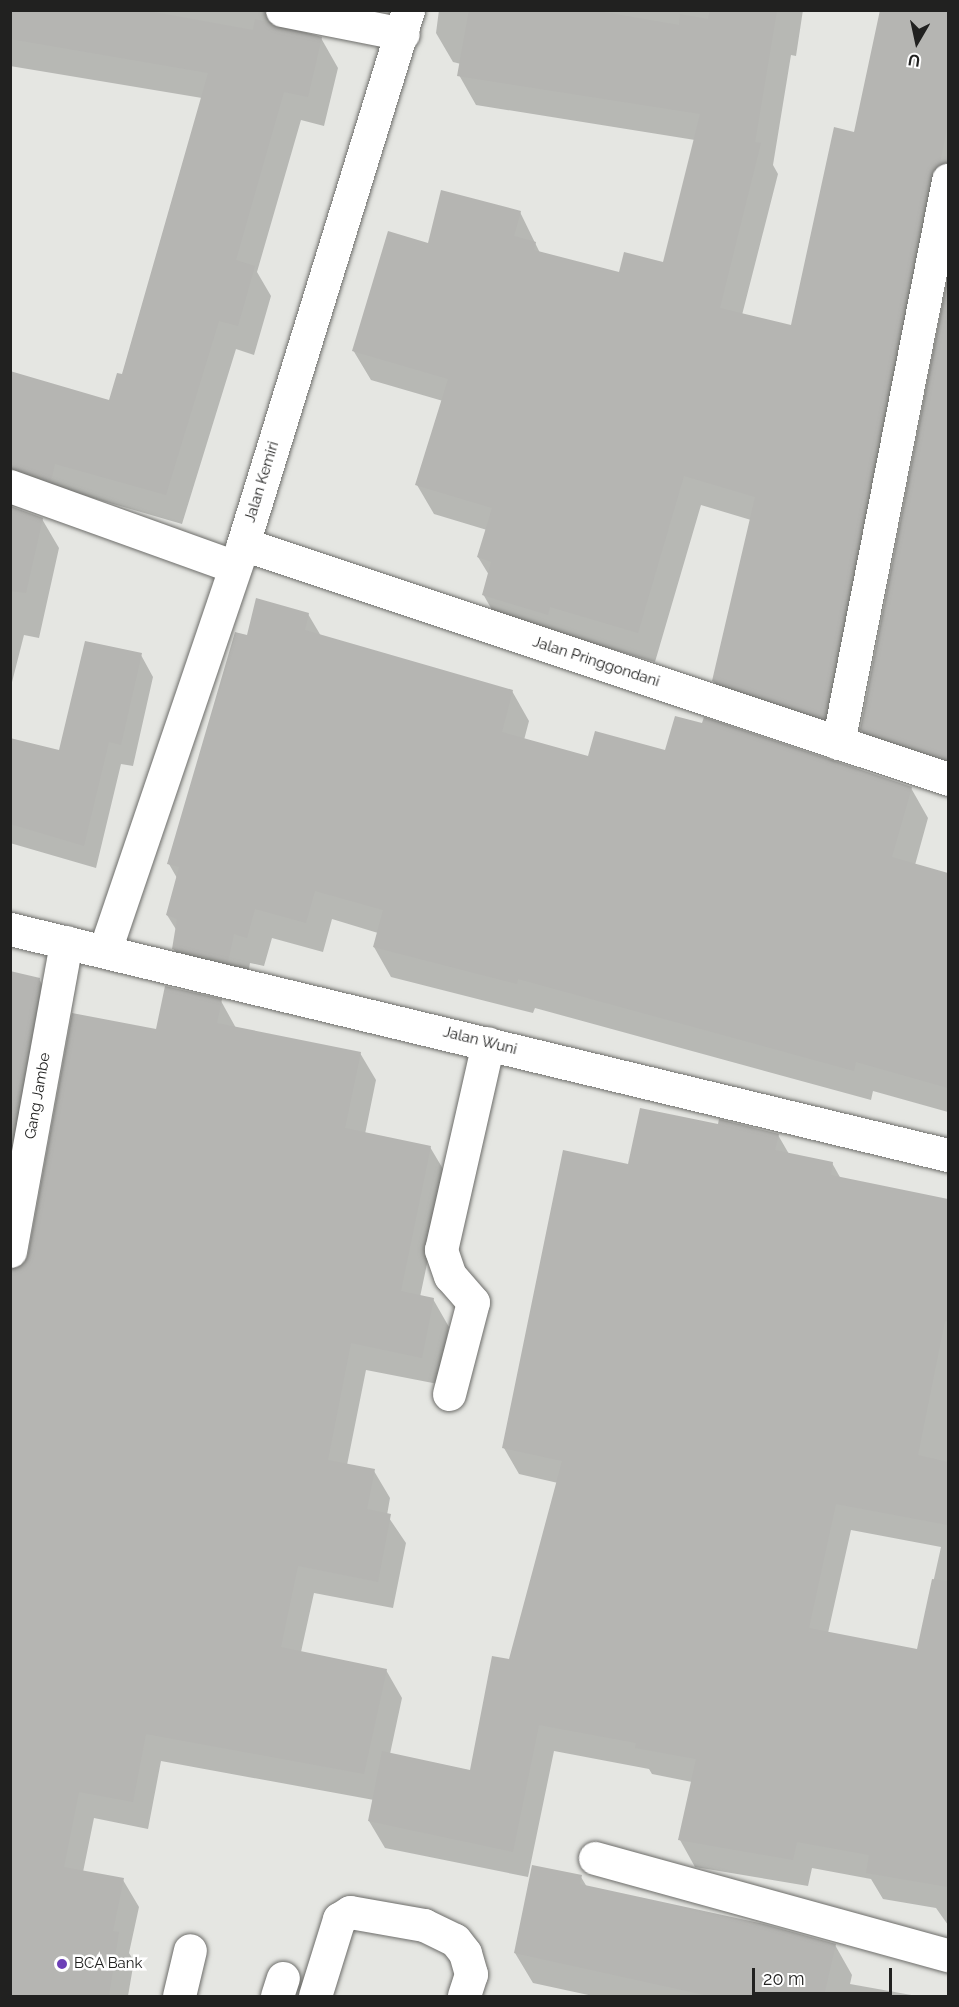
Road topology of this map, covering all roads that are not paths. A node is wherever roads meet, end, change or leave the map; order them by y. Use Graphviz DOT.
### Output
graph roads {
  1 [pos="282,10"];
  2 [pos="405,22"];
  3 [pos="948,180"];
  4 [pos="10,486"];
  5 [pos="239,556"];
  6 [pos="838,743"];
  7 [pos="948,779"];
  8 [pos="10,929"];
  9 [pos="66,942"];
  10 [pos="105,950"];
  11 [pos="488,1043"];
  12 [pos="948,1155"];
  13 [pos="10,1251"];
  14 [pos="449,1394"];
  15 [pos="595,1858"];
  16 [pos="190,1950"];
  17 [pos="948,1955"];
  18 [pos="179,1996"];
  19 [pos="315,1996"];
  20 [pos="464,1996"];
  1 -- 2 [label="street"];
  2 -- 5 [label="street, Jalan Kemiri"];
  3 -- 6 [label="street"];
  4 -- 5 [label="street, Jalan Pringgondani"];
  5 -- 6 [label="street, Jalan Pringgondani"];
  5 -- 10 [label="street, Jalan Kemiri"];
  6 -- 7 [label="street, Jalan Pringgondani"];
  8 -- 9 [label="street, Jalan Wuni"];
  9 -- 10 [label="street, Jalan Wuni"];
  9 -- 13 [label="street, Gang Jambe"];
  10 -- 11 [label="street, Jalan Wuni"];
  11 -- 12 [label="street, Jalan Wuni"];
  11 -- 14 [label="street"];
  15 -- 17 [label="street"];
  16 -- 18 [label="street"];
  19 -- 20 [label="street"];
}
